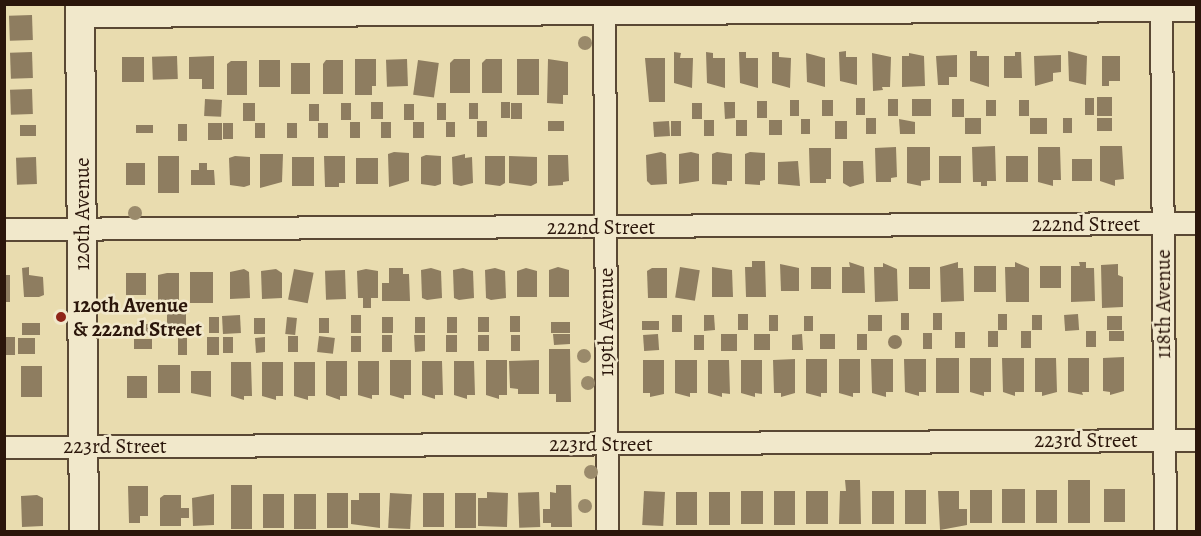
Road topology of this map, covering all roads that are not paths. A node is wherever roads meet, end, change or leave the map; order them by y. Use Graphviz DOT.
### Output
graph roads {
  1 [pos="1161,8"];
  2 [pos="604,9"];
  3 [pos="80,10"];
  4 [pos="1197,10"];
  5 [pos="1197,223"];
  6 [pos="1163,224"];
  7 [pos="605,226"];
  8 [pos="4,229"];
  9 [pos="82,229"];
  10 [pos="1164,440"];
  11 [pos="1197,440"];
  12 [pos="606,444"];
  13 [pos="83,446"];
  14 [pos="4,447"];
  15 [pos="84,531"];
  16 [pos="607,531"];
  17 [pos="1165,531"];
  1 -- 2 [label="street"];
  1 -- 4 [label="street"];
  1 -- 6 [label="street, 118th Avenue"];
  2 -- 3 [label="street"];
  2 -- 7 [label="street, 119th Avenue"];
  3 -- 9 [label="street, 120th Avenue"];
  5 -- 6 [label="street, 222nd Street"];
  6 -- 7 [label="street, 222nd Street"];
  6 -- 10 [label="street, 118th Avenue"];
  7 -- 9 [label="street, 222nd Street"];
  7 -- 12 [label="street, 119th Avenue"];
  8 -- 9 [label="street, 222nd Street"];
  9 -- 13 [label="street, 120th Avenue"];
  10 -- 11 [label="street, 223rd Street"];
  10 -- 12 [label="street, 223rd Street"];
  10 -- 17 [label="street, 118th Avenue"];
  12 -- 13 [label="street, 223rd Street"];
  12 -- 16 [label="street, 119th Avenue"];
  13 -- 14 [label="street, 223rd Street"];
  13 -- 15 [label="street, 120th Avenue"];
}
